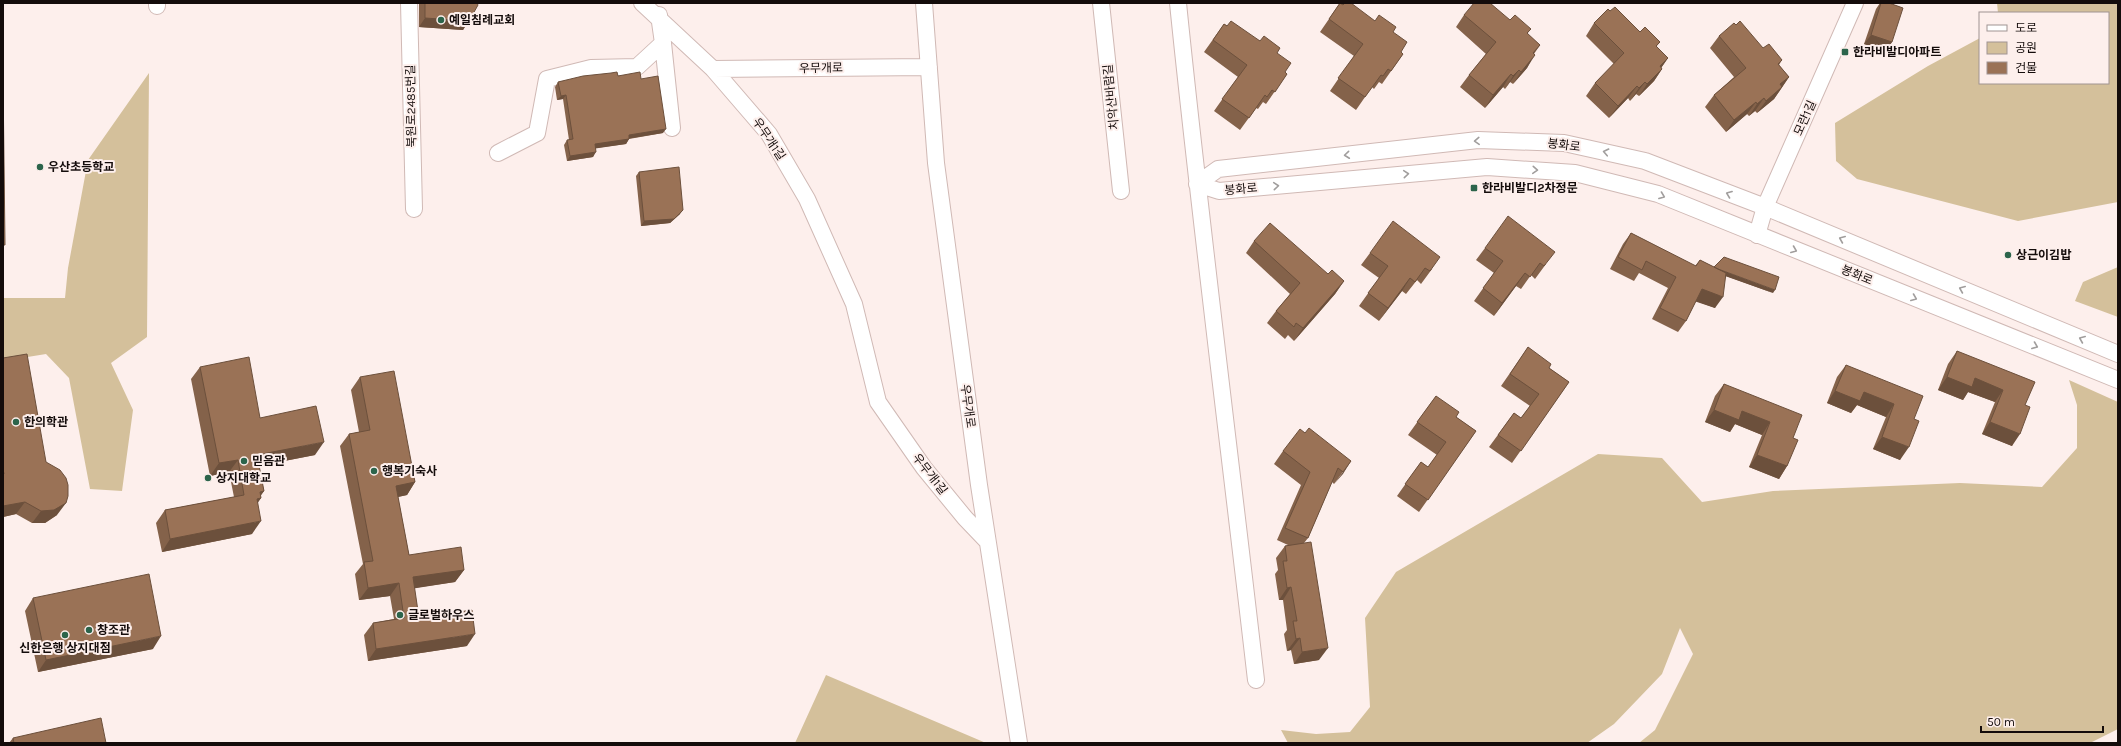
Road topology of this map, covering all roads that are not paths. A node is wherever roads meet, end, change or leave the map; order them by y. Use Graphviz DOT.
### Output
graph roads {
  1 [pos="409,3"];
  2 [pos="642,3"];
  3 [pos="657,3"];
  4 [pos="924,3"];
  5 [pos="1101,3"];
  6 [pos="1178,3"];
  7 [pos="1856,3"];
  8 [pos="659,19"];
  9 [pos="663,43"];
  10 [pos="929,67"];
  11 [pos="713,70"];
  12 [pos="672,128"];
  13 [pos="498,153"];
  14 [pos="1196,184"];
  15 [pos="1121,191"];
  16 [pos="1765,207"];
  17 [pos="414,209"];
  18 [pos="1757,235"];
  19 [pos="2118,354"];
  20 [pos="2118,380"];
  21 [pos="987,541"];
  22 [pos="1256,680"];
  23 [pos="1019,743"];
  1 -- 17 [label="street, 북원로2485번길"];
  2 -- 8 [label="street, 우무개1길"];
  3 -- 8 [label="street"];
  4 -- 10 [label="street, 우무개로"];
  5 -- 15 [label="street, 치악산바람길"];
  6 -- 14 [label="street"];
  7 -- 16 [label="street, 모란1길"];
  8 -- 9 [label="street"];
  8 -- 11 [label="street, 우무개1길"];
  9 -- 12 [label="street"];
  9 -- 13 [label="street"];
  10 -- 11 [label="street, 우무개로"];
  10 -- 21 [label="street, 우무개로"];
  11 -- 21 [label="street, 우무개1길"];
  16 -- 14 [label="street, 봉화로, one-way"];
  14 -- 18 [label="street, 봉화로, one-way"];
  14 -- 22 [label="street"];
  16 -- 18 [label="street, 모란1길"];
  19 -- 16 [label="street, 봉화로, one-way"];
  18 -- 20 [label="street, 봉화로, one-way"];
  21 -- 23 [label="street, 우무개로"];
}
